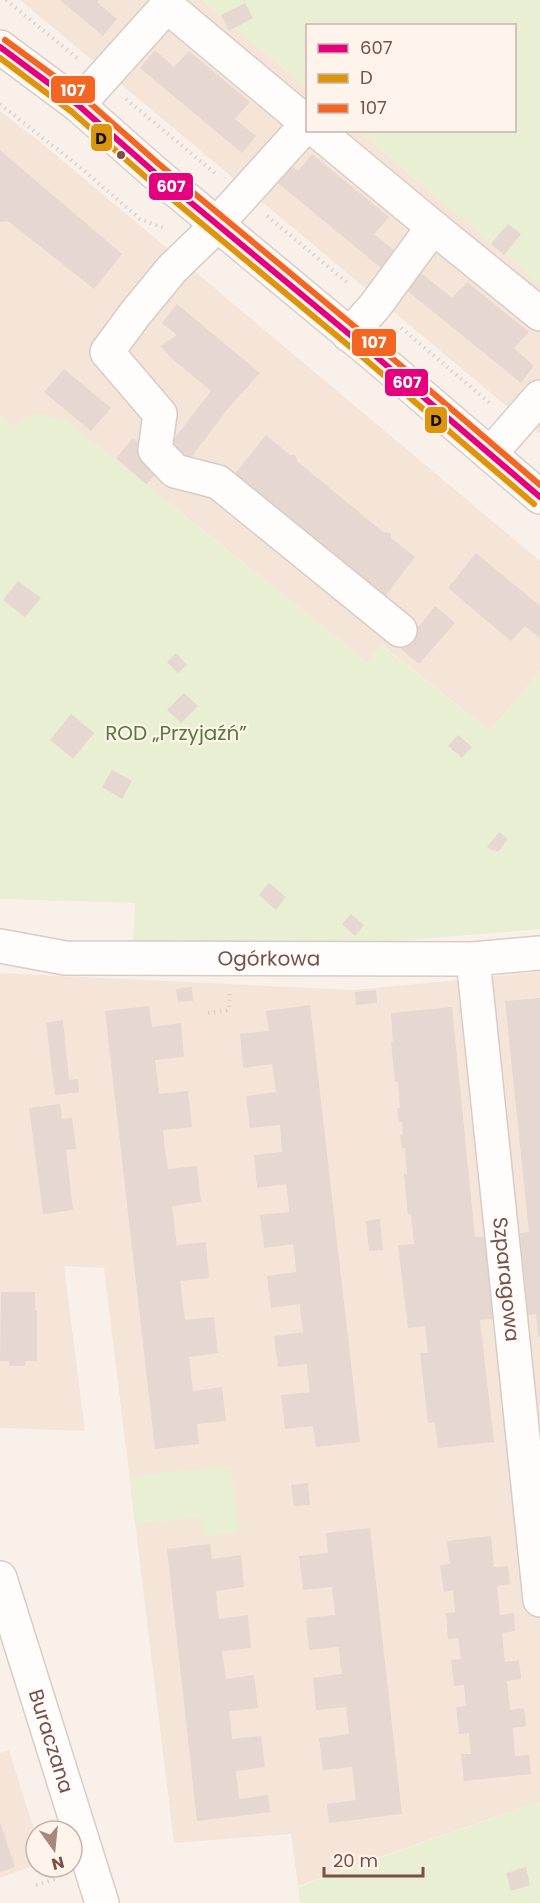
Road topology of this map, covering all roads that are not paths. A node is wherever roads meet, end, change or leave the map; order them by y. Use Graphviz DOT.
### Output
graph roads {
  1 [pos="163,3"];
  2 [pos="0,47"];
  3 [pos="78,105"];
  4 [pos="306,122"];
  5 [pos="306,124"];
  6 [pos="318,132"];
  7 [pos="216,223"];
  8 [pos="433,227"];
  9 [pos="540,314"];
  10 [pos="349,335"];
  11 [pos="540,397"];
  12 [pos="489,454"];
  13 [pos="540,497"];
  14 [pos="400,630"];
  15 [pos="0,946"];
  16 [pos="540,953"];
  17 [pos="473,959"];
  18 [pos="0,1578"];
  19 [pos="540,1600"];
  20 [pos="102,1903"];
  1 -- 3 [label="street"];
  1 -- 4 [label="street"];
  2 -- 3 [label="street"];
  3 -- 7 [label="street"];
  5 -- 7 [label="street"];
  6 -- 8 [label="street"];
  7 -- 10 [label="street"];
  7 -- 14 [label="street"];
  8 -- 9 [label="street"];
  8 -- 10 [label="street"];
  10 -- 12 [label="street"];
  11 -- 12 [label="street"];
  12 -- 13 [label="street"];
  15 -- 17 [label="street, Ogórkowa"];
  16 -- 17 [label="street, Ogórkowa"];
  17 -- 19 [label="street, Szparagowa"];
  18 -- 20 [label="street, Buraczana"];
}
